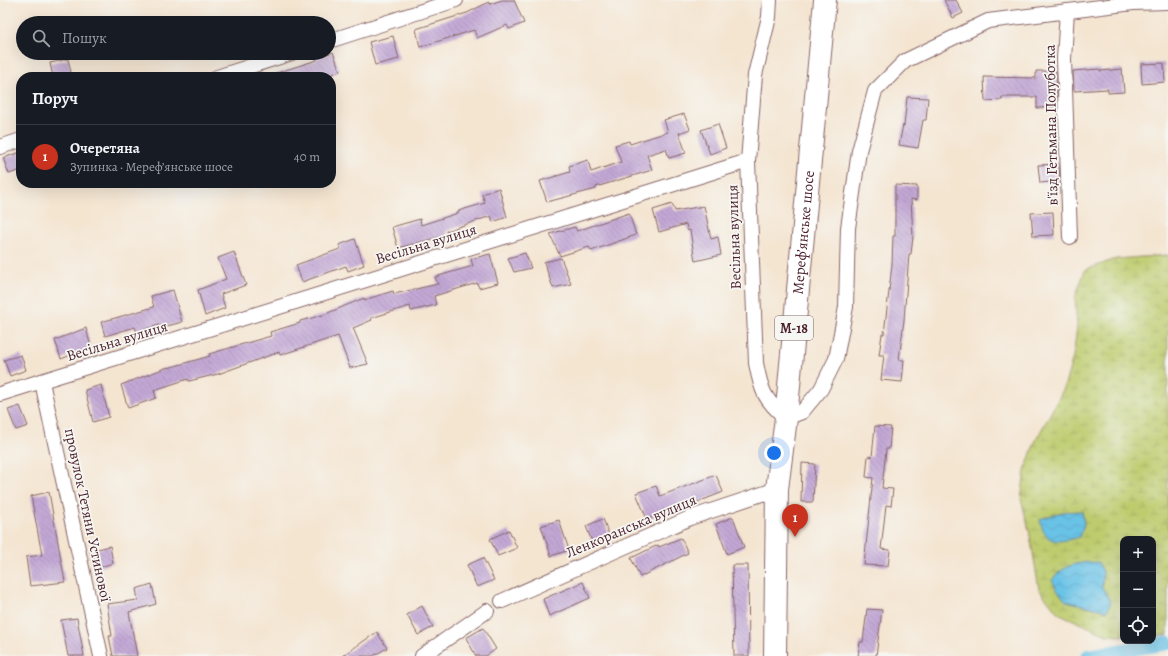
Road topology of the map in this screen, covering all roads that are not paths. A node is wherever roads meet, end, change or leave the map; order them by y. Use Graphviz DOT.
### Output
graph roads {
  1 [pos="456,0"];
  2 [pos="770,0"];
  3 [pos="825,0"];
  4 [pos="1168,2"];
  5 [pos="1067,11"];
  6 [pos="336,39"];
  7 [pos="270,60"];
  8 [pos="233,72"];
  9 [pos="16,142"];
  10 [pos="0,147"];
  11 [pos="748,161"];
  12 [pos="1070,237"];
  13 [pos="42,382"];
  14 [pos="0,394"];
  15 [pos="786,418"];
  16 [pos="777,489"];
  17 [pos="502,601"];
  18 [pos="487,611"];
  19 [pos="101,656"];
  20 [pos="422,656"];
  21 [pos="775,656"];
  1 -- 6 [label="street"];
  2 -- 11 [label="street"];
  3 -- 15 [label="highway, Мереф’янське шосе / М-18"];
  4 -- 5 [label="street"];
  5 -- 12 [label="street, в'їзд Гетьмана Полуботка"];
  5 -- 15 [label="street"];
  7 -- 8 [label="street"];
  9 -- 10 [label="street"];
  11 -- 13 [label="street, Весільна вулиця"];
  11 -- 15 [label="street, Весільна вулиця"];
  13 -- 14 [label="street, Весільна вулиця"];
  13 -- 19 [label="street, провулок Тетяни Устинової"];
  15 -- 16 [label="highway, Мереф’янське шосе / М-18"];
  16 -- 17 [label="street, Ленкоранська вулиця"];
  16 -- 21 [label="highway, Мереф’янське шосе / М-18"];
  18 -- 20 [label="street"];
}
